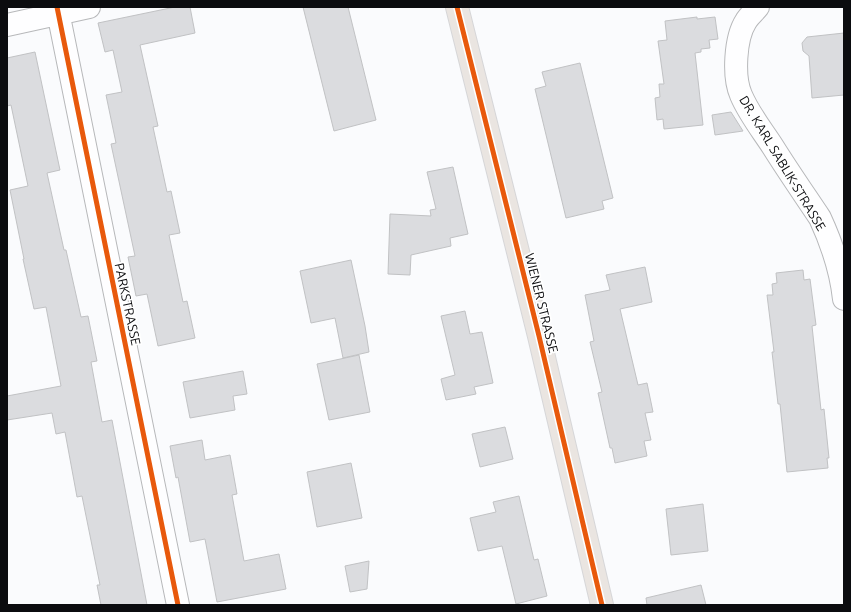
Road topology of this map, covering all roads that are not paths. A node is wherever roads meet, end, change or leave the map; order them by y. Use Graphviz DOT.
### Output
graph roads {
  1 [pos="89,7"];
  2 [pos="457,7"];
  3 [pos="758,7"];
  4 [pos="57,11"];
  5 [pos="7,25"];
  6 [pos="844,299"];
  7 [pos="178,605"];
  8 [pos="602,605"];
  1 -- 4 [label="street"];
  2 -- 8 [label="main road, WIENER STRASSE"];
  3 -- 6 [label="street, DR. KARL SABLIK-STRASSE"];
  4 -- 5 [label="street"];
  4 -- 7 [label="street, PARKSTRASSE"];
}
